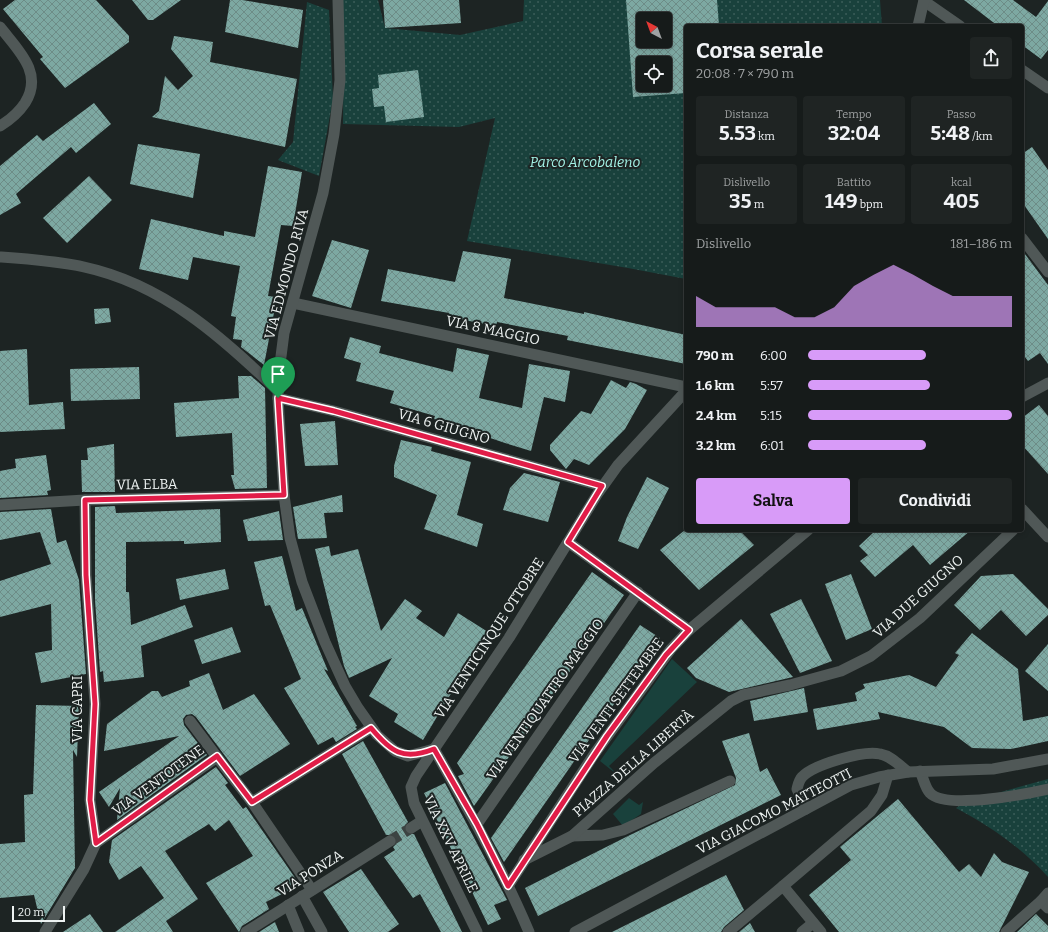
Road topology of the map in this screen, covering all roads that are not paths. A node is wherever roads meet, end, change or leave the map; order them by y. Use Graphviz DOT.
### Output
graph roads {
  1 [pos="338,0"];
  2 [pos="924,0"];
  3 [pos="918,24"];
  4 [pos="957,24"];
  5 [pos="0,27"];
  6 [pos="1024,71"];
  7 [pos="1048,88"];
  8 [pos="0,126"];
  9 [pos="1024,241"];
  10 [pos="0,257"];
  11 [pos="1048,272"];
  12 [pos="293,303"];
  13 [pos="1048,384"];
  14 [pos="684,387"];
  15 [pos="684,393"];
  16 [pos="278,395"];
  17 [pos="1024,396"];
  18 [pos="602,486"];
  19 [pos="284,495"];
  20 [pos="85,500"];
  21 [pos="0,505"];
  22 [pos="1024,516"];
  23 [pos="806,532"];
  24 [pos="1011,532"];
  25 [pos="1048,537"];
  26 [pos="568,542"];
  27 [pos="638,592"];
  28 [pos="689,630"];
  29 [pos="743,695"];
  30 [pos="190,721"];
  31 [pos="371,728"];
  32 [pos="434,749"];
  33 [pos="217,756"];
  34 [pos="1048,759"];
  35 [pos="920,771"];
  36 [pos="908,772"];
  37 [pos="888,775"];
  38 [pos="730,781"];
  39 [pos="1048,789"];
  40 [pos="252,802"];
  41 [pos="806,809"];
  42 [pos="422,821"];
  43 [pos="477,824"];
  44 [pos="411,828"];
  45 [pos="572,836"];
  46 [pos="390,841"];
  47 [pos="96,843"];
  48 [pos="524,860"];
  49 [pos="508,886"];
  50 [pos="783,886"];
  51 [pos="312,890"];
  52 [pos="302,896"];
  53 [pos="1046,900"];
  54 [pos="288,905"];
  55 [pos="813,923"];
  56 [pos="45,932"];
  57 [pos="246,932"];
  58 [pos="299,932"];
  59 [pos="322,932"];
  60 [pos="477,932"];
  61 [pos="529,932"];
  62 [pos="575,932"];
  63 [pos="728,932"];
  64 [pos="802,932"];
  65 [pos="821,932"];
  66 [pos="1006,932"];
  1 -- 12 [label="street, VIA EDMONDO RIVA"];
  2 -- 3 [label="street"];
  2 -- 4 [label="street"];
  5 -- 8 [label="street"];
  6 -- 7 [label="street"];
  9 -- 11 [label="street"];
  10 -- 16 [label="street"];
  12 -- 14 [label="street, VIA 8 MAGGIO"];
  12 -- 16 [label="street, VIA EDMONDO RIVA"];
  13 -- 17 [label="street"];
  15 -- 18 [label="street, VIA VENTICINQUE OTTOBRE"];
  16 -- 18 [label="street, VIA 6 GIUGNO"];
  16 -- 19 [label="street, VIA EDMONDO RIVA"];
  18 -- 26 [label="street, VIA VENTICINQUE OTTOBRE"];
  19 -- 20 [label="street, VIA ELBA"];
  19 -- 31 [label="street, VIA EDMONDO RIVA"];
  20 -- 21 [label="street, VIA ELBA"];
  20 -- 47 [label="street, VIA CAPRI"];
  22 -- 25 [label="street"];
  23 -- 28 [label="street, VIA VENTI SETTEMBRE"];
  24 -- 29 [label="street, VIA DUE GIUGNO"];
  26 -- 27 [label="street"];
  26 -- 32 [label="street, VIA VENTICINQUE OTTOBRE"];
  27 -- 28 [label="street"];
  27 -- 43 [label="street, VIA VENTIQUATTRO MAGGIO"];
  28 -- 48 [label="street, VIA VENTI SETTEMBRE"];
  29 -- 45 [label="street, PIAZZA DELLA LIBERTÀ"];
  30 -- 33 [label="street"];
  31 -- 32 [label="street, VIA EDMONDO RIVA"];
  31 -- 40 [label="street"];
  32 -- 42 [label="street, VIA XXV APRILE"];
  32 -- 43 [label="street"];
  33 -- 40 [label="street, VIA VENTOTENE"];
  33 -- 47 [label="street, VIA VENTOTENE"];
  34 -- 35 [label="street, VIA GIACOMO MATTEOTTI"];
  35 -- 36 [label="street, VIA GIACOMO MATTEOTTI"];
  35 -- 39 [label="street"];
  36 -- 37 [label="street, VIA GIACOMO MATTEOTTI"];
  36 -- 41 [label="street"];
  37 -- 41 [label="street, VIA GIACOMO MATTEOTTI"];
  37 -- 50 [label="street"];
  38 -- 45 [label="street"];
  40 -- 51 [label="street, VIA VENTOTENE"];
  41 -- 62 [label="street, VIA GIACOMO MATTEOTTI"];
  42 -- 44 [label="street"];
  42 -- 60 [label="street, VIA XXV APRILE"];
  43 -- 49 [label="street"];
  45 -- 48 [label="street, PIAZZA DELLA LIBERTÀ"];
  46 -- 51 [label="street, VIA PONZA"];
  47 -- 56 [label="street, VIA VENTOTENE"];
  48 -- 49 [label="street"];
  49 -- 61 [label="street"];
  50 -- 55 [label="street"];
  50 -- 63 [label="street"];
  51 -- 52 [label="street, VIA PONZA"];
  52 -- 54 [label="street, VIA PONZA"];
  52 -- 59 [label="street"];
  53 -- 66 [label="street"];
  54 -- 57 [label="street, VIA PONZA"];
  54 -- 58 [label="street"];
  55 -- 64 [label="street"];
  55 -- 65 [label="street"];
}
